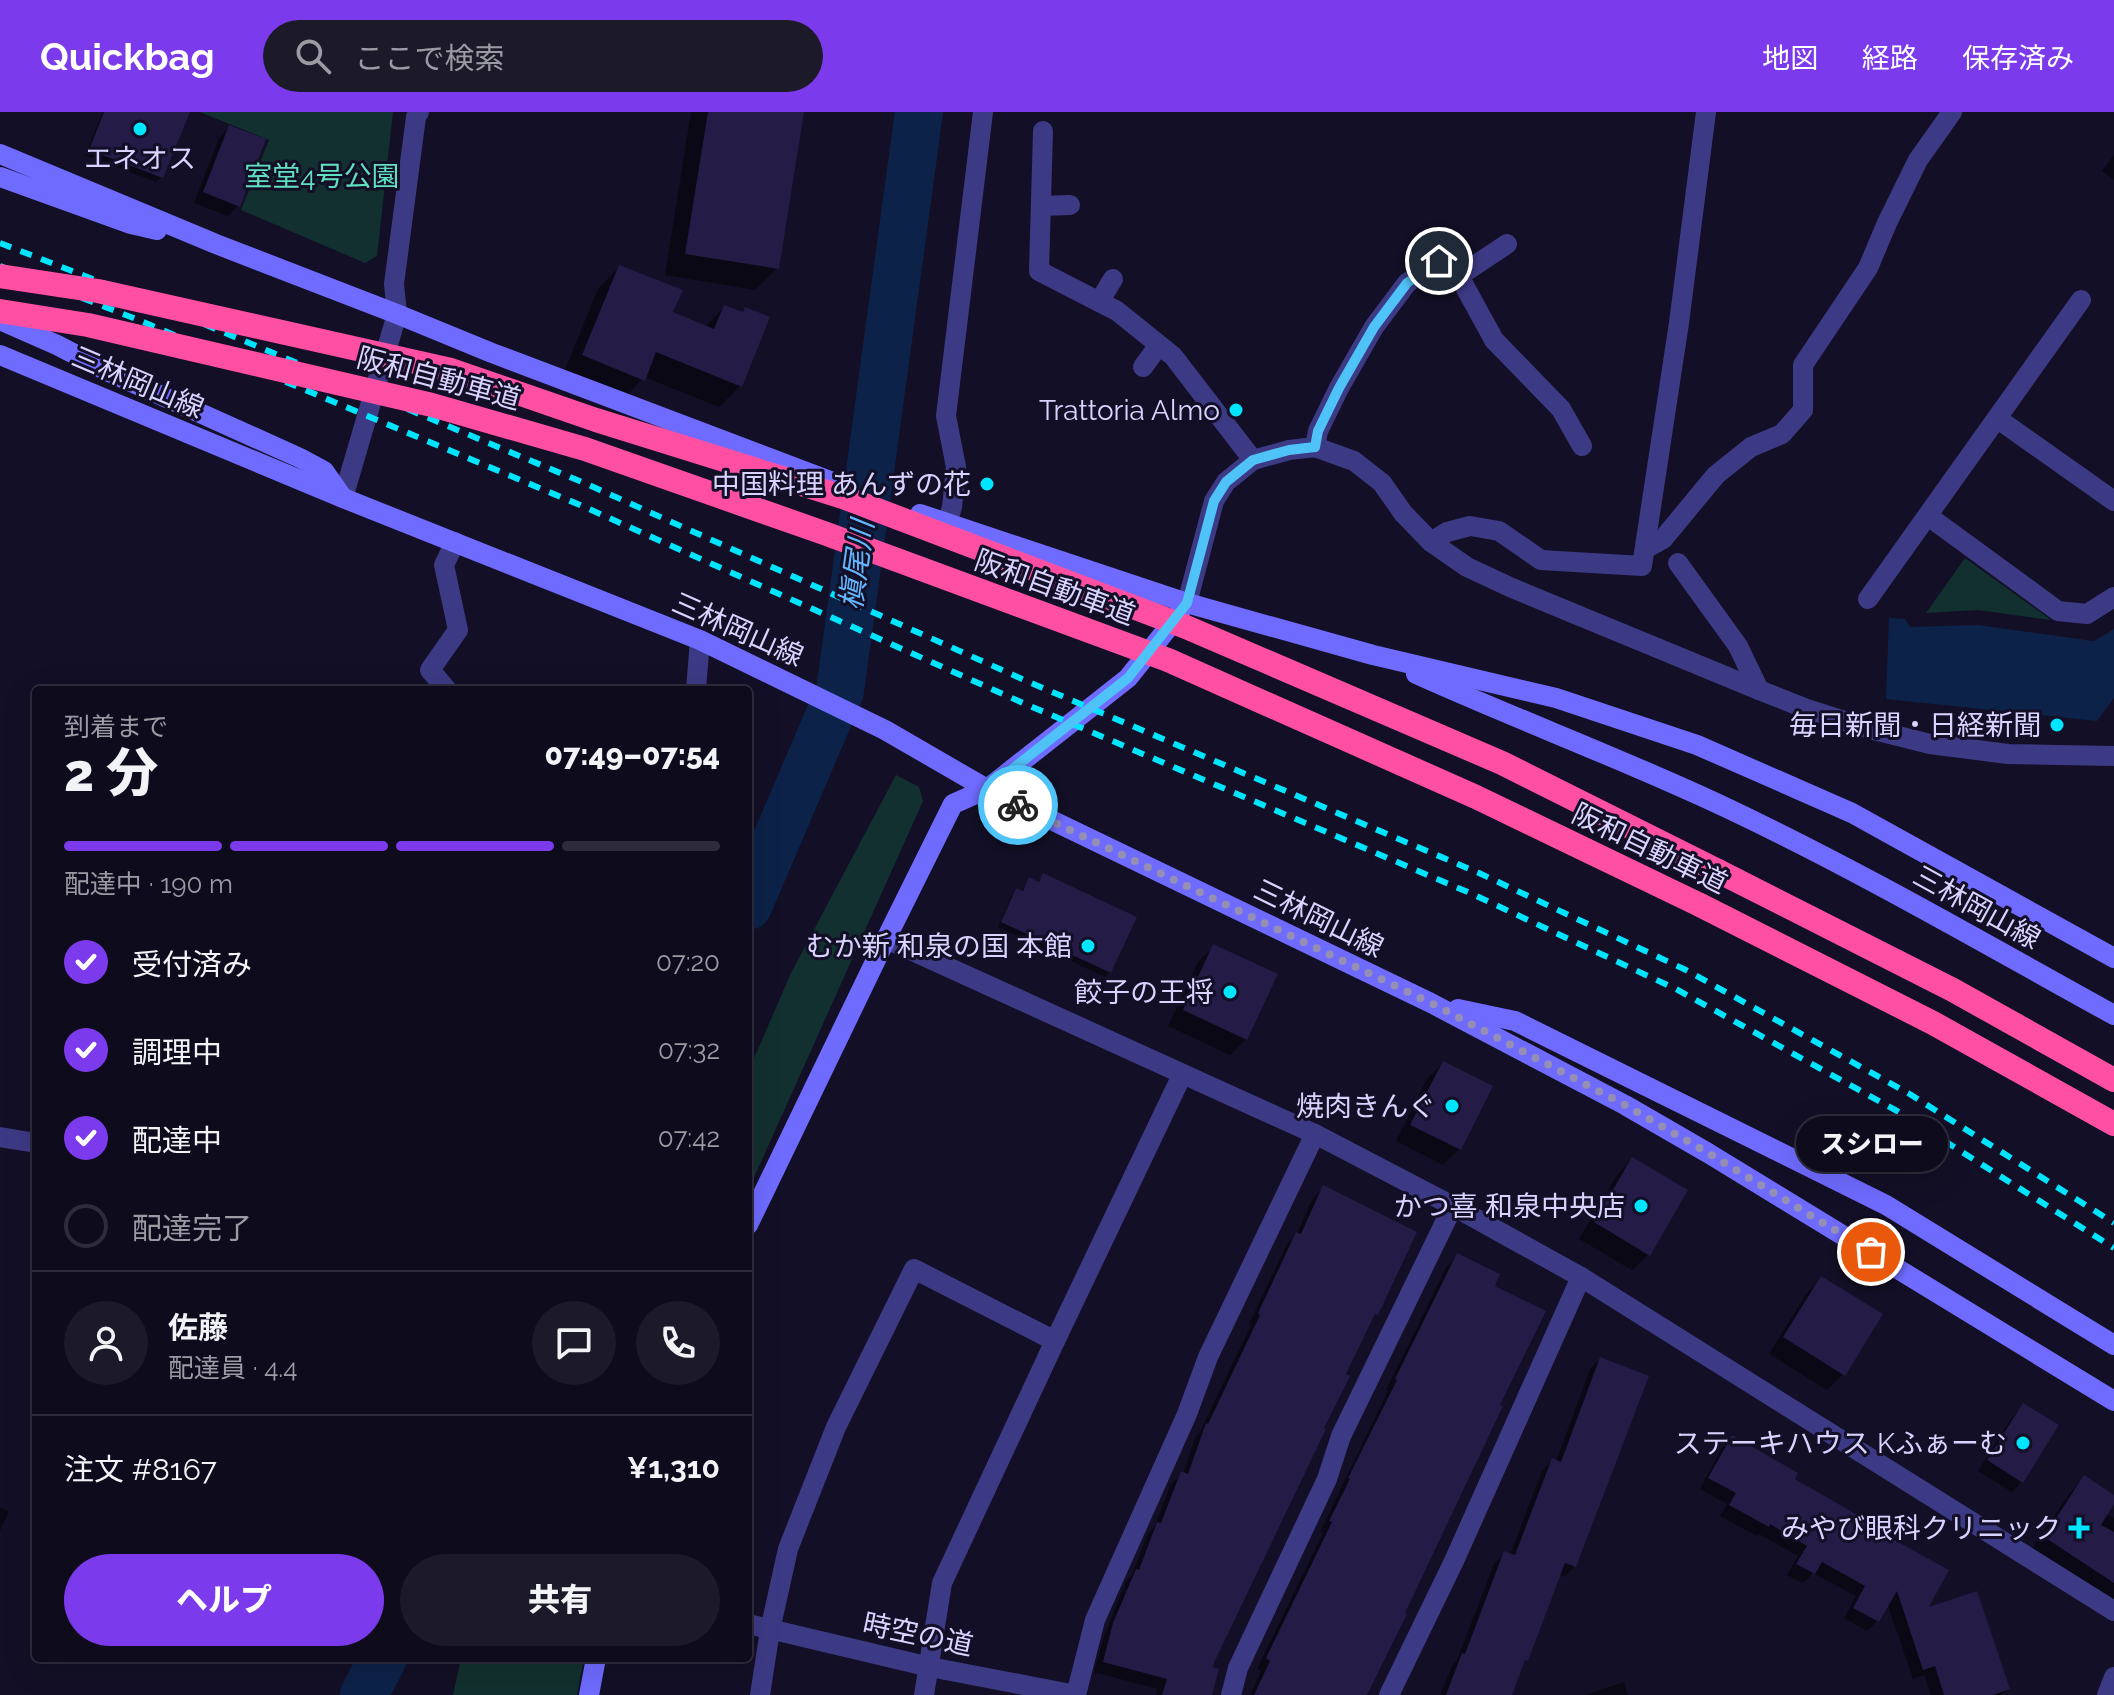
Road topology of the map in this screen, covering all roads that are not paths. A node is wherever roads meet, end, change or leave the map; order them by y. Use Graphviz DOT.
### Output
graph roads {
  1 [pos="419,112"];
  2 [pos="983,112"];
  3 [pos="1706,112"];
  4 [pos="1952,112"];
  5 [pos="1043,131"];
  6 [pos="0,154"];
  7 [pos="0,177"];
  8 [pos="1070,205"];
  9 [pos="1041,206"];
  10 [pos="216,244"];
  11 [pos="1507,244"];
  12 [pos="0,276"];
  13 [pos="1459,276"];
  14 [pos="1113,279"];
  15 [pos="2081,300"];
  16 [pos="1099,302"];
  17 [pos="0,311"];
  18 [pos="397,314"];
  19 [pos="0,320"];
  20 [pos="1159,345"];
  21 [pos="0,355"];
  22 [pos="1143,367"];
  23 [pos="1998,419"];
  24 [pos="1582,446"];
  25 [pos="1315,447"];
  26 [pos="1253,460"];
  27 [pos="343,498"];
  28 [pos="2114,501"];
  29 [pos="1928,516"];
  30 [pos="947,524"];
  31 [pos="455,542"];
  32 [pos="1431,542"];
  33 [pos="1645,549"];
  34 [pos="1678,563"];
  35 [pos="2114,597"];
  36 [pos="1868,599"];
  37 [pos="1187,603"];
  38 [pos="700,640"];
  39 [pos="1373,655"];
  40 [pos="444,686"];
  41 [pos="697,686"];
  42 [pos="1759,690"];
  43 [pos="2114,756"];
  44 [pos="987,789"];
  45 [pos="886,939"];
  46 [pos="2114,958"];
  47 [pos="1431,1003"];
  48 [pos="2114,1015"];
  49 [pos="1182,1075"];
  50 [pos="2114,1080"];
  51 [pos="2114,1124"];
  52 [pos="1315,1134"];
  53 [pos="0,1137"];
  54 [pos="32,1142"];
  55 [pos="1453,1206"];
  56 [pos="752,1217"];
  57 [pos="1581,1277"];
  58 [pos="1055,1341"];
  59 [pos="2114,1345"];
  60 [pos="2114,1401"];
  61 [pos="2114,1611"];
  62 [pos="752,1625"];
  63 [pos="770,1630"];
  64 [pos="595,1662"];
  65 [pos="930,1667"];
  66 [pos="2114,1677"];
  67 [pos="589,1695"];
  68 [pos="760,1695"];
  69 [pos="924,1695"];
  70 [pos="1076,1695"];
  71 [pos="1231,1695"];
  72 [pos="1389,1695"];
  73 [pos="2107,1695"];
  1 -- 18 [label="street"];
  2 -- 30 [label="street"];
  3 -- 33 [label="street"];
  4 -- 33 [label="street"];
  5 -- 9 [label="street"];
  6 -- 10 [label="main road, 三林岡山線"];
  7 -- 10 [label="main road"];
  8 -- 9 [label="street"];
  9 -- 16 [label="street"];
  10 -- 18 [label="main road, 三林岡山線"];
  11 -- 13 [label="street"];
  12 -- 50 [label="highway, 阪和自動車道, bridge"];
  13 -- 24 [label="street"];
  13 -- 25 [label="street"];
  14 -- 16 [label="street"];
  15 -- 23 [label="street"];
  16 -- 20 [label="street"];
  17 -- 51 [label="highway, 阪和自動車道, bridge"];
  18 -- 27 [label="street"];
  18 -- 30 [label="main road, 三林岡山線"];
  19 -- 27 [label="main road"];
  20 -- 22 [label="street"];
  20 -- 26 [label="street"];
  21 -- 27 [label="main road, 三林岡山線"];
  23 -- 28 [label="street"];
  23 -- 29 [label="street"];
  25 -- 26 [label="street"];
  25 -- 32 [label="street"];
  26 -- 37 [label="street"];
  27 -- 31 [label="main road, 三林岡山線"];
  29 -- 35 [label="street"];
  29 -- 36 [label="street"];
  30 -- 37 [label="main road, 三林岡山線"];
  31 -- 38 [label="main road, 三林岡山線"];
  31 -- 40 [label="street"];
  32 -- 33 [label="street"];
  32 -- 42 [label="street"];
  34 -- 42 [label="street"];
  37 -- 39 [label="main road, 三林岡山線"];
  37 -- 44 [label="main road"];
  38 -- 41 [label="street"];
  38 -- 44 [label="main road, 三林岡山線"];
  39 -- 46 [label="main road, 三林岡山線"];
  39 -- 48 [label="main road, 三林岡山線"];
  42 -- 43 [label="street"];
  44 -- 45 [label="main road"];
  44 -- 47 [label="main road, 三林岡山線"];
  45 -- 49 [label="street"];
  45 -- 56 [label="main road"];
  47 -- 59 [label="main road, 三林岡山線"];
  47 -- 60 [label="main road, 三林岡山線"];
  49 -- 52 [label="street"];
  49 -- 58 [label="street"];
  52 -- 55 [label="street"];
  52 -- 70 [label="street"];
  53 -- 54 [label="street"];
  55 -- 57 [label="street"];
  55 -- 71 [label="street"];
  57 -- 61 [label="street"];
  57 -- 72 [label="street"];
  58 -- 63 [label="street"];
  58 -- 65 [label="street"];
  62 -- 63 [label="street, 時空の道"];
  63 -- 65 [label="street, 時空の道"];
  63 -- 68 [label="street"];
  64 -- 67 [label="main road"];
  65 -- 69 [label="street"];
  65 -- 70 [label="street, 時空の道"];
  66 -- 73 [label="street"];
}
